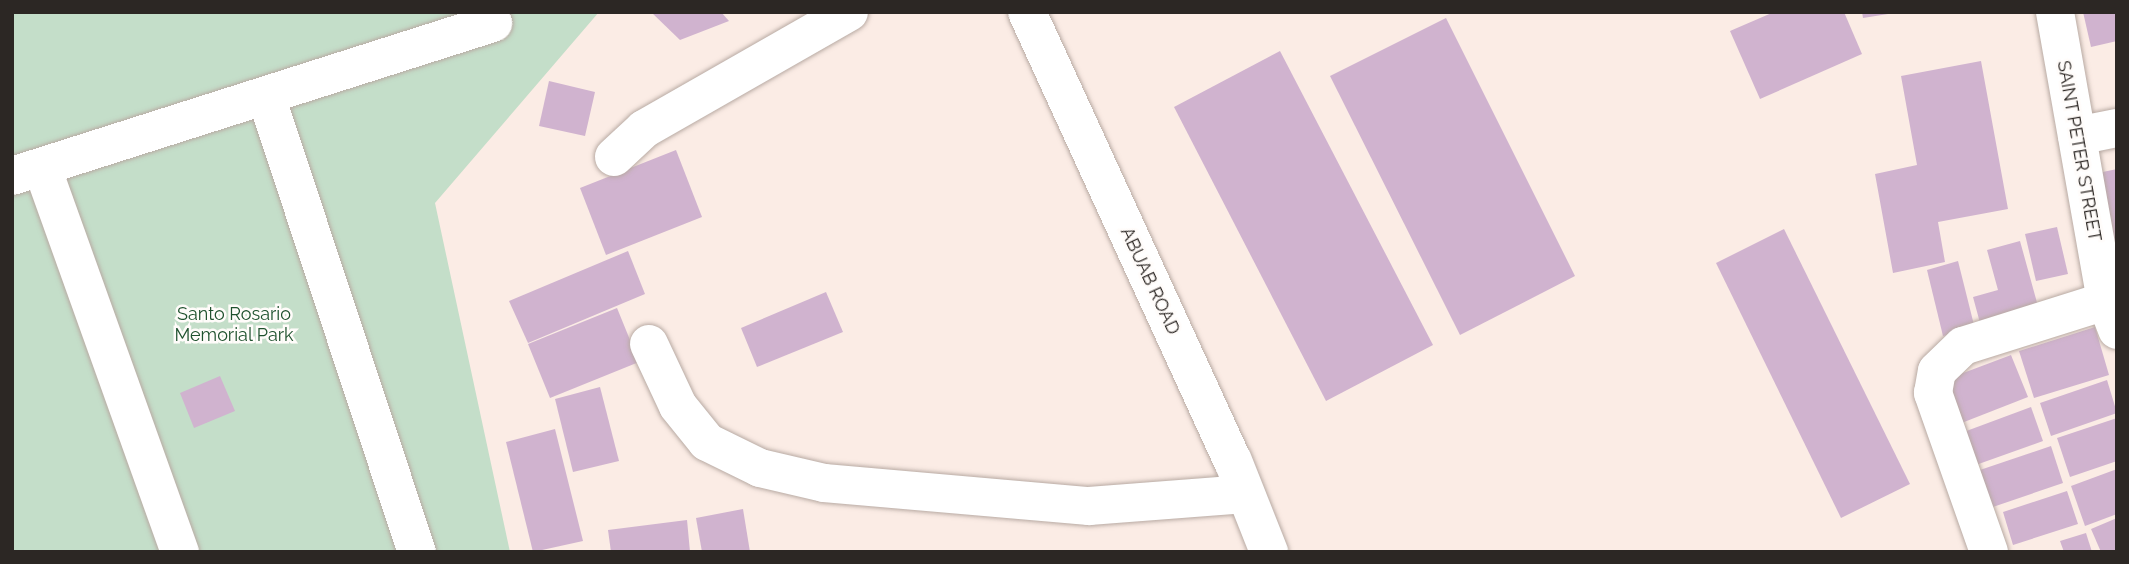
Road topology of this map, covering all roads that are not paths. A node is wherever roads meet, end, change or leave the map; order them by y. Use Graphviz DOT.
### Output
graph roads {
  1 [pos="849,12"];
  2 [pos="1027,12"];
  3 [pos="2055,12"];
  4 [pos="493,23"];
  5 [pos="266,96"];
  6 [pos="2117,128"];
  7 [pos="2077,136"];
  8 [pos="614,158"];
  9 [pos="27,172"];
  10 [pos="2111,315"];
  11 [pos="649,344"];
  12 [pos="1246,494"];
  13 [pos="180,552"];
  14 [pos="417,552"];
  15 [pos="1269,552"];
  16 [pos="1989,552"];
  1 -- 8 [label="street"];
  2 -- 12 [label="street, ABUAB ROAD"];
  3 -- 7 [label="street, SAINT PETER STREET"];
  4 -- 5 [label="street"];
  5 -- 9 [label="street"];
  5 -- 14 [label="street"];
  6 -- 7 [label="street"];
  7 -- 10 [label="street, SAINT PETER STREET"];
  9 -- 13 [label="street"];
  10 -- 16 [label="street"];
  11 -- 12 [label="street"];
  12 -- 15 [label="street, ABUAB ROAD"];
}
